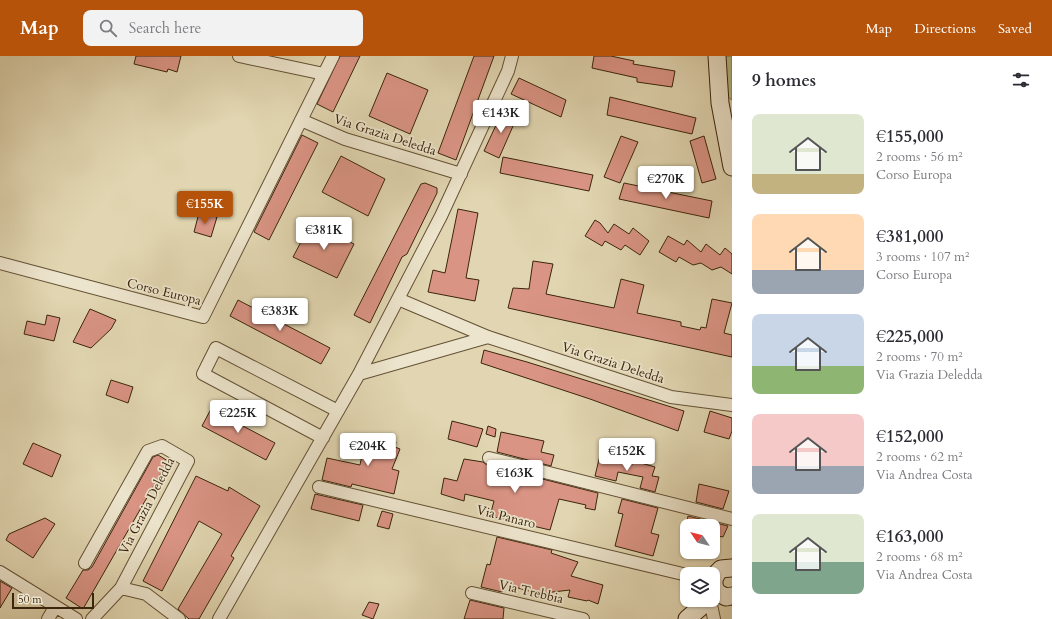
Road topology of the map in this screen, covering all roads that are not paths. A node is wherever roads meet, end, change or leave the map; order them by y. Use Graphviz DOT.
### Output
graph roads {
  1 [pos="239,56"];
  2 [pos="333,56"];
  3 [pos="512,56"];
  4 [pos="717,56"];
  5 [pos="324,74"];
  6 [pos="301,120"];
  7 [pos="732,167"];
  8 [pos="461,174"];
  9 [pos="0,264"];
  10 [pos="398,299"];
  11 [pos="488,337"];
  12 [pos="359,374"];
  13 [pos="732,405"];
  14 [pos="338,410"];
  15 [pos="323,438"];
  16 [pos="489,458"];
  17 [pos="319,487"];
  18 [pos="732,519"];
  19 [pos="732,558"];
  20 [pos="86,563"];
  21 [pos="732,568"];
  22 [pos="720,570"];
  23 [pos="0,572"];
  24 [pos="680,573"];
  25 [pos="121,588"];
  26 [pos="472,593"];
  27 [pos="55,607"];
  28 [pos="700,607"];
  29 [pos="715,607"];
  30 [pos="48,619"];
  31 [pos="76,619"];
  32 [pos="92,619"];
  33 [pos="179,619"];
  34 [pos="219,619"];
  35 [pos="583,619"];
  36 [pos="687,619"];
  37 [pos="714,619"];
  1 -- 5 [label="street"];
  2 -- 5 [label="street, Corso Europa"];
  3 -- 8 [label="street"];
  4 -- 7 [label="street"];
  5 -- 6 [label="street, Corso Europa"];
  6 -- 8 [label="street, Via Grazia Deledda"];
  6 -- 9 [label="street, Corso Europa"];
  8 -- 10 [label="street"];
  10 -- 11 [label="street, Via Grazia Deledda"];
  10 -- 12 [label="street"];
  11 -- 12 [label="street"];
  11 -- 13 [label="street, Via Grazia Deledda"];
  12 -- 14 [label="street"];
  14 -- 15 [label="street"];
  14 -- 15 [label="street"];
  15 -- 34 [label="street"];
  16 -- 18 [label="street"];
  17 -- 24 [label="street, Via Panaro"];
  19 -- 21 [label="street"];
  20 -- 25 [label="street, Via Grazia Deledda"];
  21 -- 22 [label="street"];
  23 -- 27 [label="street"];
  25 -- 32 [label="street, Via Grazia Deledda"];
  25 -- 33 [label="street"];
  26 -- 35 [label="street, Via Trebbia"];
  27 -- 30 [label="street"];
  27 -- 31 [label="street"];
  28 -- 36 [label="street"];
  29 -- 37 [label="street"];
}
